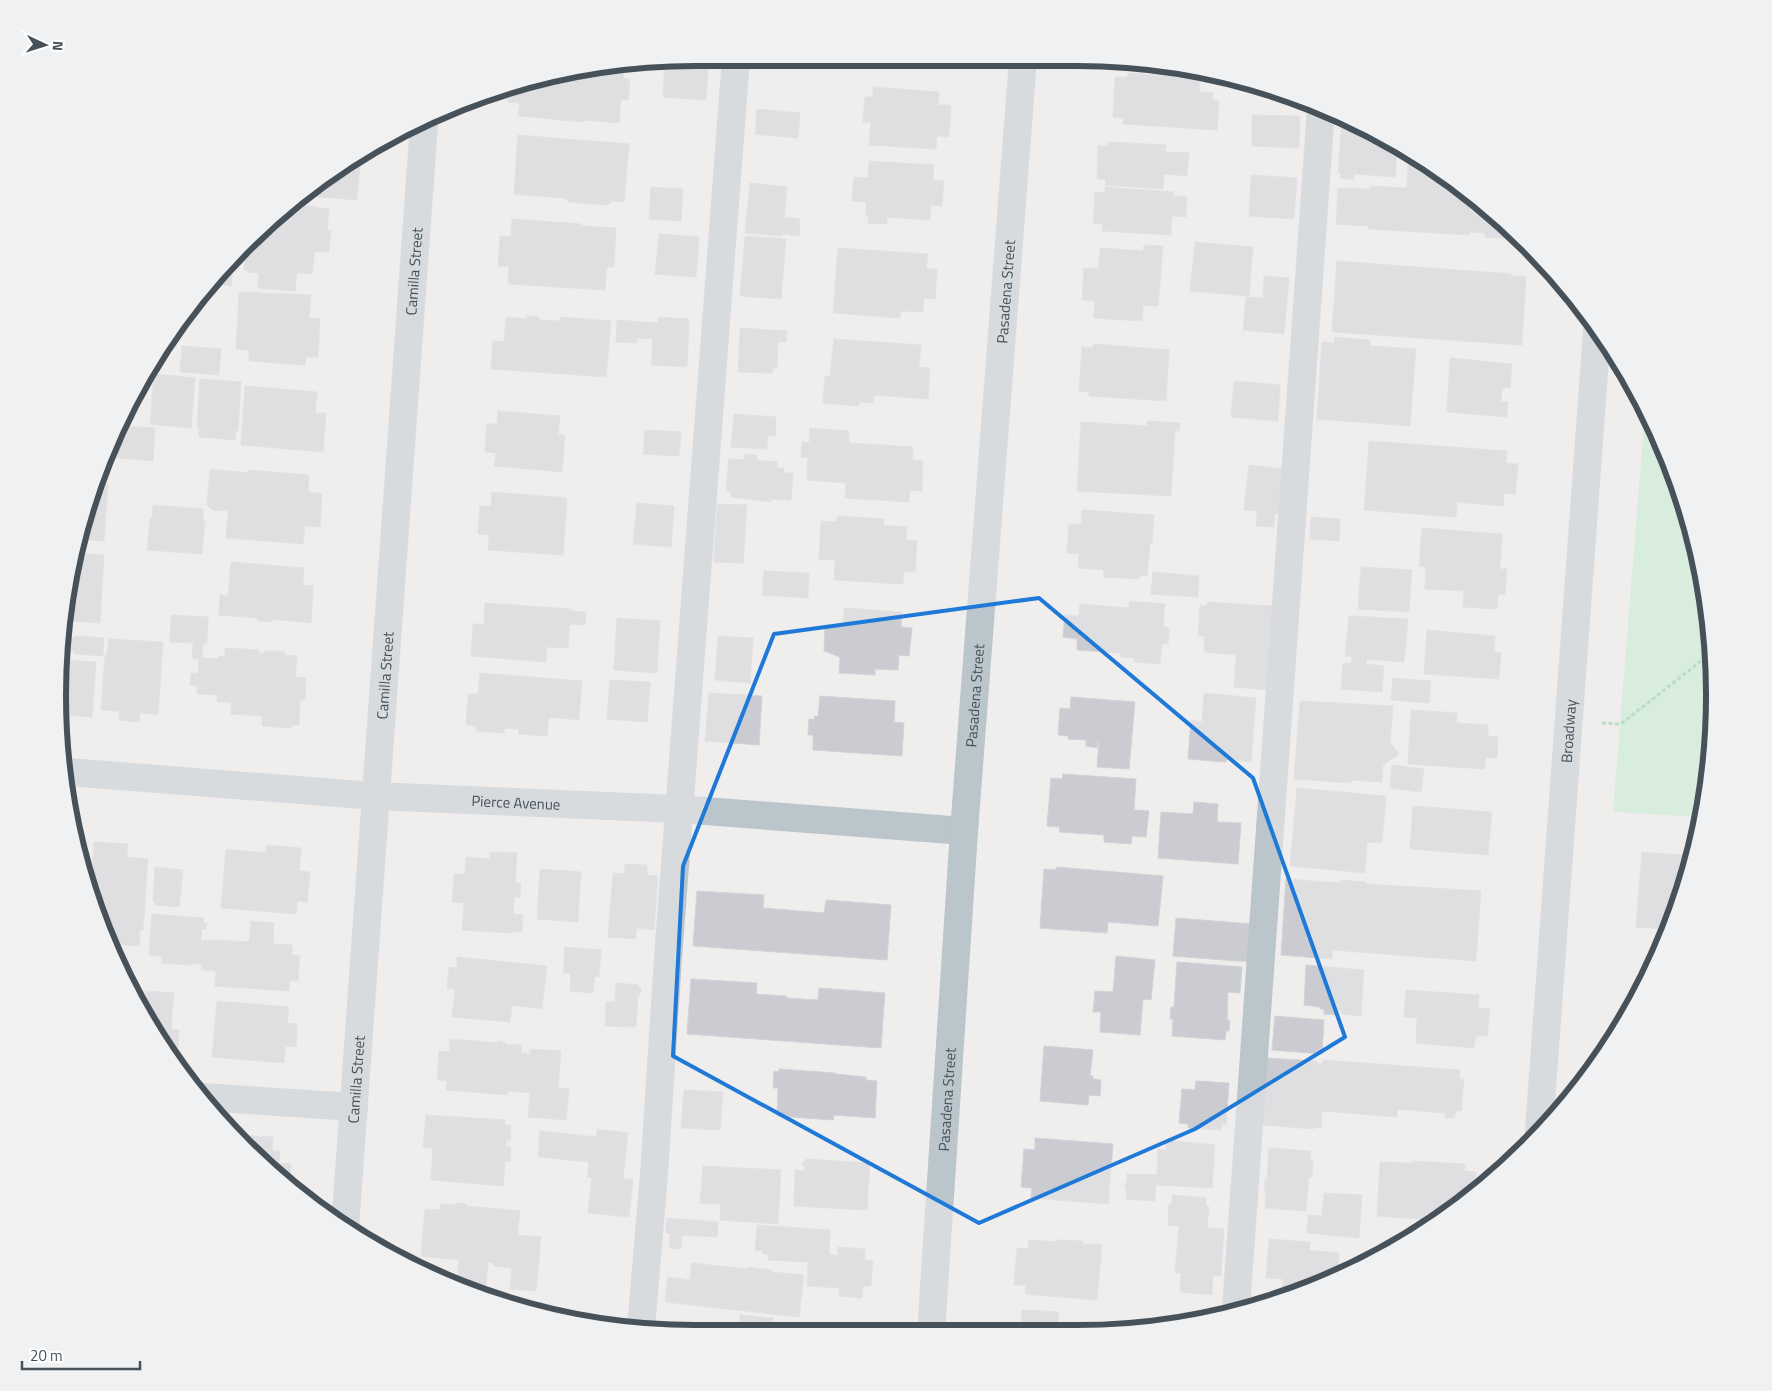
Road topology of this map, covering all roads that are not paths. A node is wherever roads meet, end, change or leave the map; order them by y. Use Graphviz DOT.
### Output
graph roads {
  1 [pos="735,66"];
  2 [pos="1022,66"];
  3 [pos="1321,116"];
  4 [pos="424,128"];
  5 [pos="1595,340"];
  6 [pos="71,772"];
  7 [pos="376,796"];
  8 [pos="679,809"];
  9 [pos="964,831"];
  10 [pos="212,1098"];
  11 [pos="354,1107"];
  12 [pos="1540,1121"];
  13 [pos="346,1219"];
  14 [pos="1236,1304"];
  15 [pos="642,1322"];
  16 [pos="932,1325"];
  1 -- 8 [label="street"];
  2 -- 9 [label="street, Pasadena Street"];
  3 -- 14 [label="street"];
  4 -- 7 [label="street, Camilla Street"];
  5 -- 12 [label="street, Broadway"];
  6 -- 7 [label="street, Pierce Avenue"];
  7 -- 8 [label="street, Pierce Avenue"];
  7 -- 11 [label="street, Camilla Street"];
  8 -- 9 [label="street, Pierce Avenue"];
  8 -- 15 [label="street"];
  9 -- 16 [label="street, Pasadena Street"];
  10 -- 11 [label="street"];
  11 -- 13 [label="street, Camilla Street"];
}
